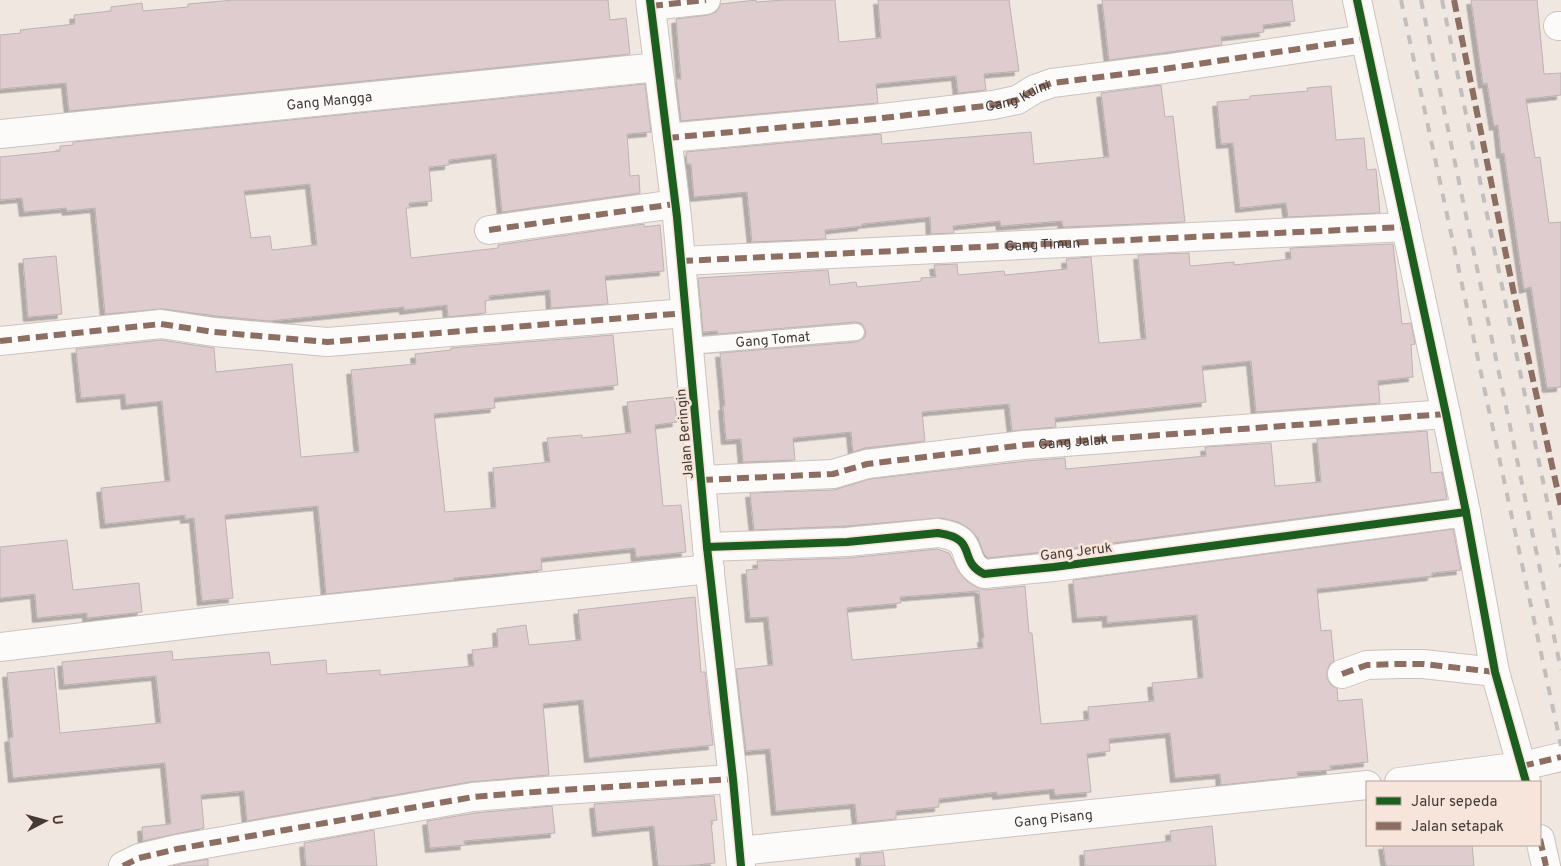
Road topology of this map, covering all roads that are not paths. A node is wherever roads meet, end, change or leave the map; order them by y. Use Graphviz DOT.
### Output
graph roads {
  1 [pos="706,0"];
  2 [pos="1357,0"];
  3 [pos="650,3"];
  4 [pos="1365,39"];
  5 [pos="658,67"];
  6 [pos="0,134"];
  7 [pos="667,138"];
  8 [pos="675,204"];
  9 [pos="1406,227"];
  10 [pos="489,230"];
  11 [pos="681,261"];
  12 [pos="686,312"];
  13 [pos="856,332"];
  14 [pos="0,341"];
  15 [pos="689,346"];
  16 [pos="1446,414"];
  17 [pos="701,480"];
  18 [pos="1466,512"];
  19 [pos="708,558"];
  20 [pos="0,647"];
  21 [pos="1495,672"];
  22 [pos="1342,674"];
  23 [pos="1561,757"];
  24 [pos="1524,774"];
  25 [pos="733,778"];
  26 [pos="1415,781"];
  27 [pos="1366,785"];
  28 [pos="1541,844"];
  29 [pos="740,858"];
  30 [pos="123,866"];
  31 [pos="1546,866"];
  1 -- 3 [label="street"];
  2 -- 4 [label="street"];
  3 -- 5 [label="street, Jalan Beringin"];
  4 -- 7 [label="street, Gang Kuini"];
  4 -- 9 [label="street"];
  5 -- 6 [label="street, Gang Mangga"];
  5 -- 7 [label="street, Jalan Beringin"];
  7 -- 8 [label="street, Jalan Beringin"];
  8 -- 10 [label="street"];
  8 -- 11 [label="street, Jalan Beringin"];
  9 -- 11 [label="street, Gang Timun"];
  9 -- 16 [label="street"];
  11 -- 12 [label="street, Jalan Beringin"];
  12 -- 14 [label="street"];
  12 -- 15 [label="street, Jalan Beringin"];
  13 -- 15 [label="lane, Gang Tomat"];
  15 -- 17 [label="street, Jalan Beringin"];
  16 -- 17 [label="street, Gang Jalak"];
  16 -- 18 [label="street"];
  17 -- 19 [label="street, Jalan Beringin"];
  18 -- 19 [label="street, Gang Jeruk"];
  18 -- 21 [label="street"];
  19 -- 20 [label="street, Gang Jeruk"];
  19 -- 25 [label="street, Jalan Beringin"];
  21 -- 22 [label="street"];
  21 -- 24 [label="street"];
  23 -- 24 [label="street"];
  24 -- 26 [label="street"];
  25 -- 29 [label="street, Jalan Beringin"];
  25 -- 30 [label="street"];
  27 -- 29 [label="street, Gang Pisang"];
  28 -- 31 [label="street"];
}
